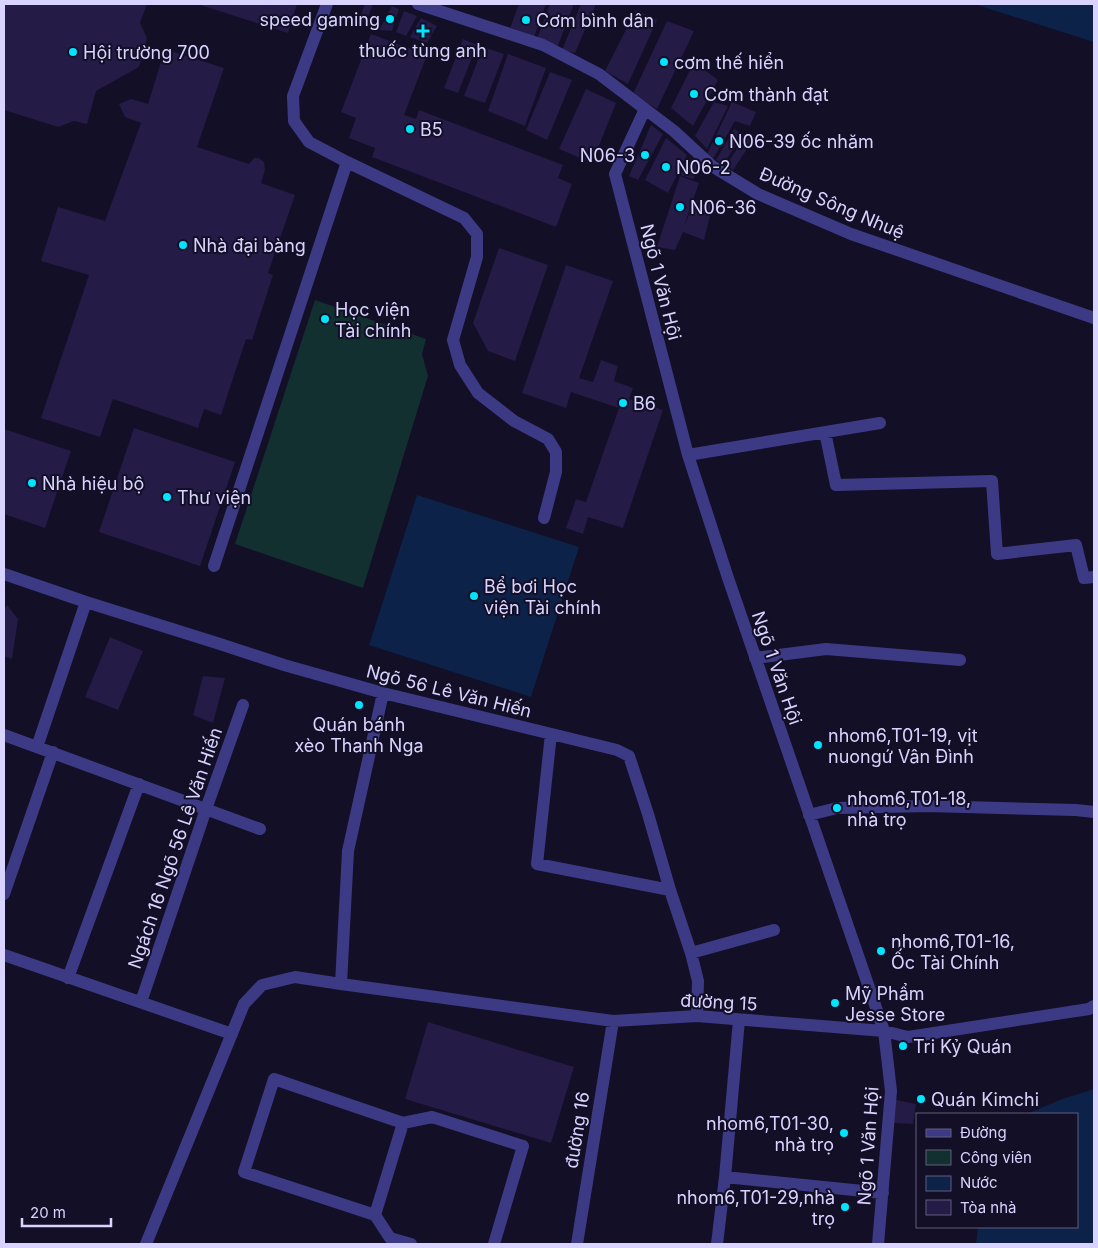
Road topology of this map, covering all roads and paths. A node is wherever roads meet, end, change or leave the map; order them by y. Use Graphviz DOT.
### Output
graph roads {
  1 [pos="327,4"];
  2 [pos="418,4"];
  3 [pos="645,109"];
  4 [pos="347,162"];
  5 [pos="1094,318"];
  6 [pos="880,423"];
  7 [pos="826,432"];
  8 [pos="688,456"];
  9 [pos="544,518"];
  10 [pos="214,566"];
  11 [pos="4,574"];
  12 [pos="1094,577"];
  13 [pos="86,602"];
  14 [pos="755,658"];
  15 [pos="960,660"];
  16 [pos="383,693"];
  17 [pos="243,705"];
  18 [pos="551,734"];
  19 [pos="4,735"];
  20 [pos="37,747"];
  21 [pos="53,752"];
  22 [pos="139,784"];
  23 [pos="206,809"];
  24 [pos="1094,812"];
  25 [pos="809,815"];
  26 [pos="260,829"];
  27 [pos="670,890"];
  28 [pos="4,894"];
  29 [pos="774,930"];
  30 [pos="691,953"];
  31 [pos="4,955"];
  32 [pos="68,978"];
  33 [pos="341,984"];
  34 [pos="141,1002"];
  35 [pos="1094,1006"];
  36 [pos="698,1016"];
  37 [pos="739,1020"];
  38 [pos="613,1021"];
  39 [pos="884,1031"];
  40 [pos="232,1034"];
  41 [pos="403,1123"];
  42 [pos="725,1177"];
  43 [pos="883,1193"];
  44 [pos="375,1215"];
  45 [pos="389,1241"];
  46 [pos="146,1244"];
  47 [pos="412,1244"];
  48 [pos="494,1244"];
  49 [pos="577,1244"];
  50 [pos="717,1244"];
  51 [pos="878,1244"];
  1 -- 4 [label="street"];
  2 -- 3 [label="street, Đường Sông Nhuệ"];
  3 -- 5 [label="street, Đường Sông Nhuệ"];
  3 -- 8 [label="street, Ngõ 1 Văn Hội"];
  4 -- 9 [label="street"];
  4 -- 10 [label="street"];
  6 -- 7 [label="street"];
  7 -- 8 [label="street"];
  7 -- 12 [label="street"];
  8 -- 14 [label="street, Ngõ 1 Văn Hội"];
  11 -- 13 [label="street, Ngõ 56 Lê Văn Hiến"];
  13 -- 16 [label="street, Ngõ 56 Lê Văn Hiến"];
  13 -- 20 [label="street"];
  14 -- 15 [label="street"];
  14 -- 25 [label="street, Ngõ 1 Văn Hội"];
  16 -- 18 [label="street, Ngõ 56 Lê Văn Hiến"];
  16 -- 33 [label="street"];
  17 -- 23 [label="street, Ngách 16 Ngõ 56 Lê Văn Hiến"];
  18 -- 27 [label="street, Ngõ 56 Lê Văn Hiến"];
  18 -- 27 [label="street"];
  19 -- 20 [label="street"];
  20 -- 21 [label="street"];
  21 -- 22 [label="street"];
  21 -- 28 [label="street"];
  22 -- 23 [label="street"];
  22 -- 32 [label="street"];
  23 -- 26 [label="street"];
  23 -- 34 [label="street, Ngách 16 Ngõ 56 Lê Văn Hiến"];
  24 -- 25 [label="street"];
  25 -- 39 [label="street, Ngõ 1 Văn Hội"];
  27 -- 30 [label="street, Ngõ 56 Lê Văn Hiến"];
  29 -- 30 [label="street"];
  30 -- 36 [label="street, Ngõ 56 Lê Văn Hiến"];
  31 -- 32 [label="street"];
  32 -- 34 [label="street"];
  33 -- 38 [label="street, đường 15"];
  33 -- 40 [label="street, đường 15"];
  34 -- 40 [label="street"];
  35 -- 39 [label="street, đường 15"];
  36 -- 37 [label="street, đường 15"];
  36 -- 38 [label="street, đường 15"];
  37 -- 39 [label="street, đường 15"];
  37 -- 42 [label="street"];
  38 -- 49 [label="street, đường 16"];
  39 -- 43 [label="street, Ngõ 1 Văn Hội"];
  40 -- 46 [label="street, đường 15"];
  41 -- 44 [label="street"];
  41 -- 44 [label="street"];
  41 -- 48 [label="street"];
  42 -- 43 [label="street"];
  42 -- 50 [label="street"];
  43 -- 51 [label="street, Ngõ 1 Văn Hội"];
  44 -- 45 [label="street"];
  45 -- 47 [label="street"];
}
